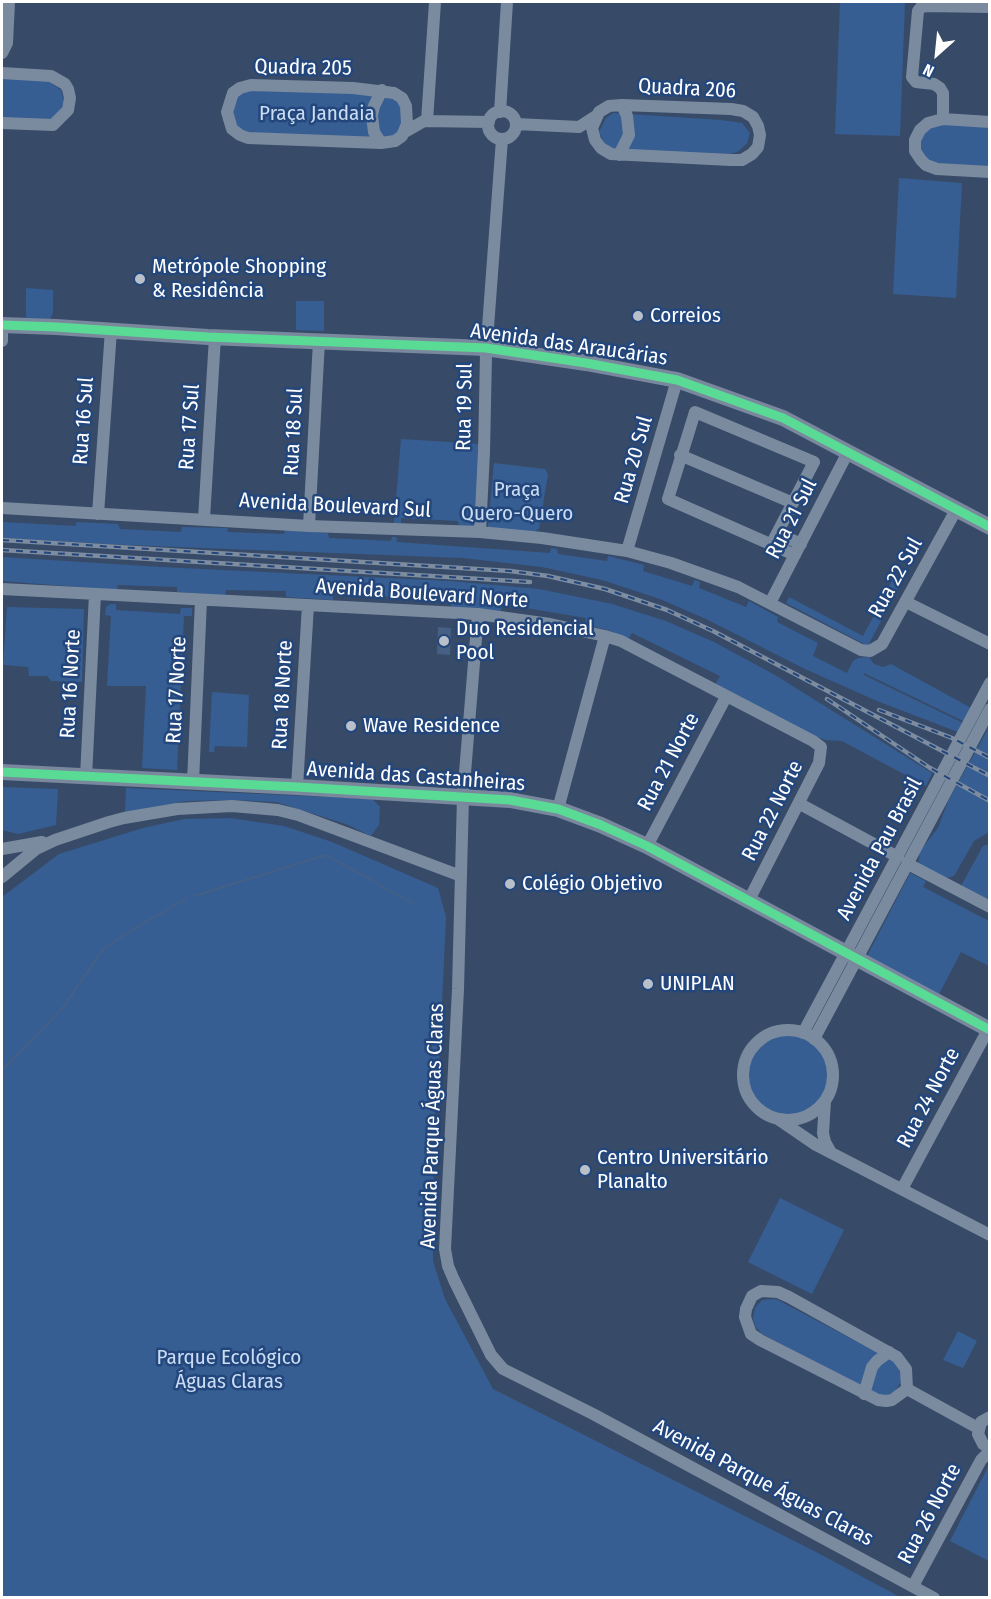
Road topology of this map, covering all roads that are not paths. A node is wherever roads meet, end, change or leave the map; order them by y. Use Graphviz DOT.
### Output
graph roads {
  1 [pos="9,2"];
  2 [pos="435,2"];
  3 [pos="507,2"];
  4 [pos="990,7"];
  5 [pos="2,53"];
  6 [pos="2,73"];
  7 [pos="382,90"];
  8 [pos="622,105"];
  9 [pos="407,110"];
  10 [pos="500,112"];
  11 [pos="596,116"];
  12 [pos="943,119"];
  13 [pos="426,121"];
  14 [pos="489,122"];
  15 [pos="990,122"];
  16 [pos="2,123"];
  17 [pos="516,124"];
  18 [pos="579,127"];
  19 [pos="403,133"];
  20 [pos="502,139"];
  21 [pos="595,140"];
  22 [pos="381,143"];
  23 [pos="619,155"];
  24 [pos="990,172"];
  25 [pos="2,330"];
  26 [pos="111,330"];
  27 [pos="215,337"];
  28 [pos="319,341"];
  29 [pos="486,348"];
  30 [pos="678,380"];
  31 [pos="848,452"];
  32 [pos="680,455"];
  33 [pos="793,503"];
  34 [pos="2,508"];
  35 [pos="956,510"];
  36 [pos="98,514"];
  37 [pos="204,519"];
  38 [pos="309,526"];
  39 [pos="990,527"];
  40 [pos="480,532"];
  41 [pos="774,538"];
  42 [pos="798,550"];
  43 [pos="627,551"];
  44 [pos="2,589"];
  45 [pos="95,594"];
  46 [pos="201,600"];
  47 [pos="906,602"];
  48 [pos="770,603"];
  49 [pos="308,605"];
  50 [pos="477,614"];
  51 [pos="605,636"];
  52 [pos="990,644"];
  53 [pos="861,650"];
  54 [pos="990,683"];
  55 [pos="726,697"];
  56 [pos="990,709"];
  57 [pos="813,741"];
  58 [pos="2,772"];
  59 [pos="86,777"];
  60 [pos="193,782"];
  61 [pos="297,786"];
  62 [pos="463,797"];
  63 [pos="800,804"];
  64 [pos="558,809"];
  65 [pos="56,840"];
  66 [pos="647,846"];
  67 [pos="2,849"];
  68 [pos="903,860"];
  69 [pos="461,876"];
  70 [pos="2,877"];
  71 [pos="749,900"];
  72 [pos="990,907"];
  73 [pos="852,957"];
  74 [pos="989,1028"];
  75 [pos="808,1036"];
  76 [pos="825,1101"];
  77 [pos="778,1119"];
  78 [pos="830,1152"];
  79 [pos="902,1189"];
  80 [pos="990,1235"];
  81 [pos="889,1352"];
  82 [pos="908,1389"];
  83 [pos="864,1394"];
  84 [pos="983,1422"];
  85 [pos="986,1451"];
  86 [pos="913,1586"];
  87 [pos="934,1598"];
  1 -- 5 [label="street"];
  2 -- 13 [label="street"];
  3 -- 10 [label="street"];
  4 -- 12 [label="street"];
  6 -- 16 [label="street"];
  7 -- 9 [label="street"];
  7 -- 22 [label="street, Quadra 205"];
  7 -- 22 [label="street, Quadra 205"];
  8 -- 11 [label="street, Quadra 206"];
  8 -- 23 [label="street, Quadra 206"];
  8 -- 23 [label="street, Quadra 206"];
  9 -- 13 [label="street"];
  9 -- 19 [label="street"];
  10 -- 14 [label="street"];
  10 -- 17 [label="street"];
  11 -- 18 [label="street, Quadra 206"];
  11 -- 21 [label="street"];
  12 -- 15 [label="street"];
  12 -- 24 [label="street"];
  13 -- 14 [label="street"];
  13 -- 19 [label="street, Quadra 205"];
  14 -- 20 [label="street"];
  17 -- 18 [label="street"];
  17 -- 20 [label="street"];
  18 -- 21 [label="street, Quadra 206"];
  19 -- 22 [label="street, Quadra 205"];
  20 -- 29 [label="street, Rua 19 Sul"];
  21 -- 23 [label="street, Quadra 206"];
  25 -- 26 [label="main road, Avenida das Araucárias"];
  26 -- 27 [label="main road, Avenida das Araucárias"];
  26 -- 36 [label="street, Rua 16 Sul"];
  27 -- 28 [label="main road, Avenida das Araucárias"];
  27 -- 37 [label="street, Rua 17 Sul"];
  28 -- 29 [label="main road, Avenida das Araucárias"];
  28 -- 38 [label="street, Rua 18 Sul"];
  29 -- 30 [label="main road, Avenida das Araucárias"];
  29 -- 40 [label="street, Rua 19 Sul"];
  30 -- 31 [label="main road, Avenida das Araucárias"];
  30 -- 43 [label="street, Rua 20 Sul"];
  31 -- 35 [label="main road, Avenida das Araucárias"];
  31 -- 42 [label="street, Rua 21 Sul"];
  32 -- 33 [label="street"];
  32 -- 33 [label="street"];
  32 -- 41 [label="street"];
  33 -- 41 [label="street"];
  34 -- 36 [label="street, Avenida Boulevard Sul"];
  35 -- 39 [label="main road, Avenida das Araucárias"];
  35 -- 47 [label="street, Rua 22 Sul"];
  36 -- 37 [label="street, Avenida Boulevard Sul"];
  37 -- 38 [label="street, Avenida Boulevard Sul"];
  38 -- 40 [label="street, Avenida Boulevard Sul"];
  40 -- 43 [label="street, Avenida Boulevard Sul"];
  41 -- 42 [label="street"];
  42 -- 48 [label="street, Rua 21 Sul"];
  43 -- 48 [label="street, Avenida Boulevard Sul"];
  44 -- 45 [label="street, Avenida Boulevard Norte"];
  45 -- 46 [label="street, Avenida Boulevard Norte"];
  45 -- 59 [label="street, Rua 16 Norte"];
  46 -- 49 [label="street, Avenida Boulevard Norte"];
  46 -- 60 [label="street, Rua 17 Norte"];
  47 -- 52 [label="street"];
  47 -- 53 [label="street, Rua 22 Sul"];
  48 -- 53 [label="street, Avenida Boulevard Sul"];
  49 -- 50 [label="street, Avenida Boulevard Norte"];
  49 -- 61 [label="street, Rua 18 Norte"];
  50 -- 51 [label="street, Avenida Boulevard Norte"];
  50 -- 62 [label="street, Avenida Parque Águas Claras"];
  51 -- 55 [label="street, Avenida Boulevard Norte"];
  51 -- 64 [label="street"];
  54 -- 68 [label="street, Avenida Pau Brasil"];
  55 -- 57 [label="street, Avenida Boulevard Norte"];
  55 -- 66 [label="street, Rua 21 Norte"];
  56 -- 68 [label="street, Avenida Pau Brasil"];
  57 -- 63 [label="street, Rua 22 Norte"];
  58 -- 59 [label="main road, Avenida das Castanheiras"];
  59 -- 60 [label="main road, Avenida das Castanheiras"];
  60 -- 61 [label="main road, Avenida das Castanheiras"];
  61 -- 62 [label="main road, Avenida das Castanheiras"];
  62 -- 64 [label="main road, Avenida das Castanheiras"];
  62 -- 69 [label="street, Avenida Parque Águas Claras"];
  63 -- 68 [label="street"];
  63 -- 71 [label="street, Rua 22 Norte"];
  64 -- 66 [label="main road, Avenida das Castanheiras"];
  65 -- 67 [label="street"];
  65 -- 69 [label="street"];
  65 -- 70 [label="street"];
  66 -- 71 [label="main road, Avenida das Castanheiras"];
  68 -- 72 [label="street"];
  68 -- 73 [label="street, Avenida Pau Brasil"];
  69 -- 86 [label="street, Avenida Parque Águas Claras"];
  71 -- 73 [label="main road, Avenida das Castanheiras"];
  73 -- 74 [label="main road, Avenida das Castanheiras"];
  73 -- 75 [label="street, Avenida Pau Brasil"];
  74 -- 79 [label="street, Rua 24 Norte"];
  75 -- 76 [label="street"];
  75 -- 77 [label="street"];
  76 -- 77 [label="street"];
  76 -- 78 [label="street"];
  77 -- 78 [label="street"];
  78 -- 79 [label="street"];
  79 -- 80 [label="street"];
  81 -- 82 [label="street"];
  81 -- 83 [label="street"];
  81 -- 83 [label="street"];
  82 -- 83 [label="street"];
  82 -- 84 [label="street"];
  84 -- 85 [label="street"];
  85 -- 86 [label="street, Rua 26 Norte"];
  86 -- 87 [label="street, Avenida Parque Águas Claras"];
}
